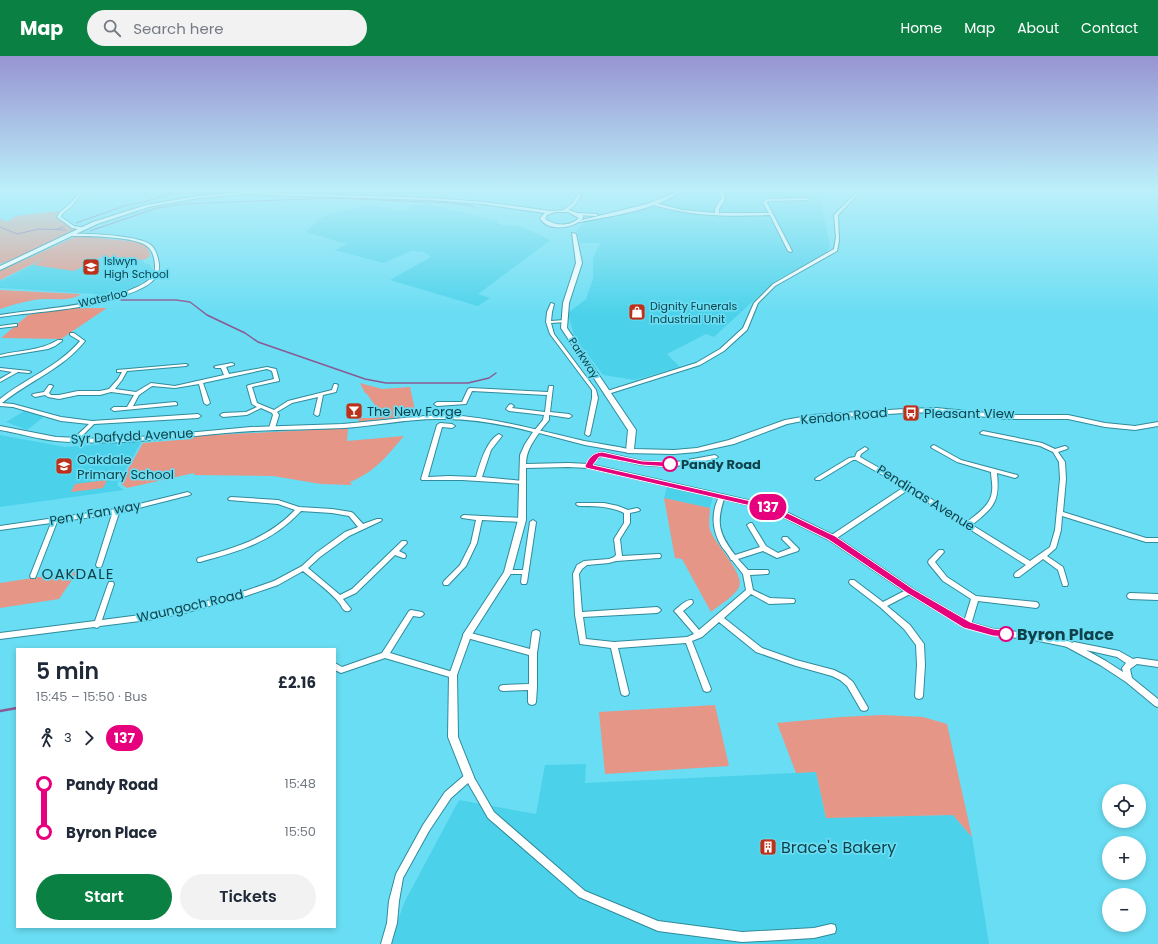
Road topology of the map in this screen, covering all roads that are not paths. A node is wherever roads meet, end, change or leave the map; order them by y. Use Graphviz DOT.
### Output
graph roads {
  1 [pos="569,230"];
  2 [pos="575,230"];
  3 [pos="779,230"];
  4 [pos="836,230"];
  5 [pos="78,232"];
  6 [pos="574,234"];
  7 [pos="71,235"];
  8 [pos="89,235"];
  9 [pos="790,251"];
  10 [pos="0,268"];
  11 [pos="552,304"];
  12 [pos="0,316"];
  13 [pos="565,321"];
  14 [pos="548,322"];
  15 [pos="15,325"];
  16 [pos="0,327"];
  17 [pos="72,334"];
  18 [pos="60,341"];
  19 [pos="19,346"];
  20 [pos="16,352"];
  21 [pos="0,356"];
  22 [pos="232,364"];
  23 [pos="186,365"];
  24 [pos="223,366"];
  25 [pos="216,367"];
  26 [pos="0,368"];
  27 [pos="17,371"];
  28 [pos="29,372"];
  29 [pos="227,377"];
  30 [pos="0,381"];
  31 [pos="201,383"];
  32 [pos="336,385"];
  33 [pos="51,386"];
  34 [pos="551,387"];
  35 [pos="111,390"];
  36 [pos="46,393"];
  37 [pos="606,393"];
  38 [pos="137,394"];
  39 [pos="321,394"];
  40 [pos="549,394"];
  41 [pos="35,395"];
  42 [pos="0,403"];
  43 [pos="207,403"];
  44 [pos="175,404"];
  45 [pos="437,404"];
  46 [pos="511,406"];
  47 [pos="260,407"];
  48 [pos="129,408"];
  49 [pos="114,409"];
  50 [pos="274,412"];
  51 [pos="317,414"];
  52 [pos="546,414"];
  53 [pos="223,415"];
  54 [pos="198,416"];
  55 [pos="569,416"];
  56 [pos="94,422"];
  57 [pos="1158,424"];
  58 [pos="452,426"];
  59 [pos="0,428"];
  60 [pos="272,428"];
  61 [pos="537,431"];
  62 [pos="983,433"];
  63 [pos="588,434"];
  64 [pos="499,436"];
  65 [pos="75,440"];
  66 [pos="934,447"];
  67 [pos="1065,448"];
  68 [pos="865,449"];
  69 [pos="630,451"];
  70 [pos="1054,451"];
  71 [pos="715,457"];
  72 [pos="857,458"];
  73 [pos="523,466"];
  74 [pos="589,466"];
  75 [pos="994,472"];
  76 [pos="1015,476"];
  77 [pos="479,477"];
  78 [pos="818,479"];
  79 [pos="523,483"];
  80 [pos="909,487"];
  81 [pos="188,494"];
  82 [pos="722,496"];
  83 [pos="231,499"];
  84 [pos="579,504"];
  85 [pos="299,509"];
  86 [pos="637,510"];
  87 [pos="116,511"];
  88 [pos="627,512"];
  89 [pos="1060,513"];
  90 [pos="464,517"];
  91 [pos="479,518"];
  92 [pos="55,520"];
  93 [pos="379,520"];
  94 [pos="522,520"];
  95 [pos="533,522"];
  96 [pos="968,524"];
  97 [pos="750,525"];
  98 [pos="362,527"];
  99 [pos="0,528"];
  100 [pos="520,531"];
  101 [pos="532,531"];
  102 [pos="832,538"];
  103 [pos="785,539"];
  104 [pos="1158,540"];
  105 [pos="404,543"];
  106 [pos="764,548"];
  107 [pos="395,552"];
  108 [pos="941,552"];
  109 [pos="403,556"];
  110 [pos="658,556"];
  111 [pos="1043,556"];
  112 [pos="733,558"];
  113 [pos="616,559"];
  114 [pos="200,560"];
  115 [pos="99,565"];
  116 [pos="1031,565"];
  117 [pos="304,568"];
  118 [pos="508,572"];
  119 [pos="525,572"];
  120 [pos="766,572"];
  121 [pos="746,573"];
  122 [pos="1017,575"];
  123 [pos="33,576"];
  124 [pos="524,582"];
  125 [pos="852,582"];
  126 [pos="446,583"];
  127 [pos="111,584"];
  128 [pos="1065,584"];
  129 [pos="750,591"];
  130 [pos="910,591"];
  131 [pos="1130,596"];
  132 [pos="1158,597"];
  133 [pos="339,598"];
  134 [pos="975,598"];
  135 [pos="792,601"];
  136 [pos="690,602"];
  137 [pos="882,605"];
  138 [pos="1036,605"];
  139 [pos="347,609"];
  140 [pos="657,610"];
  141 [pos="420,614"];
  142 [pos="579,615"];
  143 [pos="719,618"];
  144 [pos="97,625"];
  145 [pos="967,625"];
  146 [pos="536,633"];
  147 [pos="467,635"];
  148 [pos="699,635"];
  149 [pos="0,636"];
  150 [pos="688,640"];
  151 [pos="1068,644"];
  152 [pos="614,645"];
  153 [pos="533,653"];
  154 [pos="384,655"];
  155 [pos="1132,663"];
  156 [pos="1158,664"];
  157 [pos="338,668"];
  158 [pos="453,674"];
  159 [pos="1129,680"];
  160 [pos="533,687"];
  161 [pos="503,688"];
  162 [pos="707,689"];
  163 [pos="624,693"];
  164 [pos="919,696"];
  165 [pos="532,702"];
  166 [pos="1158,704"];
  167 [pos="864,708"];
  168 [pos="469,776"];
  169 [pos="831,929"];
  170 [pos="386,944"];
  1 -- 6 [label="main road"];
  2 -- 6 [label="main road"];
  3 -- 9 [label="street"];
  4 -- 37 [label="street"];
  5 -- 7 [label="main road"];
  5 -- 8 [label="street, Waterloo"];
  6 -- 13 [label="main road, Parkway"];
  7 -- 8 [label="street, Waterloo"];
  7 -- 10 [label="main road"];
  8 -- 12 [label="street, Waterloo"];
  11 -- 14 [label="street"];
  13 -- 14 [label="street"];
  13 -- 37 [label="main road, Parkway"];
  14 -- 63 [label="street"];
  15 -- 16 [label="street"];
  17 -- 42 [label="street"];
  18 -- 20 [label="street"];
  19 -- 20 [label="street"];
  20 -- 21 [label="street"];
  22 -- 24 [label="street"];
  23 -- 35 [label="street"];
  24 -- 25 [label="street"];
  24 -- 29 [label="street"];
  26 -- 27 [label="street"];
  27 -- 28 [label="street"];
  27 -- 30 [label="street"];
  29 -- 31 [label="street"];
  29 -- 47 [label="street"];
  31 -- 38 [label="street"];
  31 -- 43 [label="street"];
  32 -- 39 [label="street"];
  33 -- 36 [label="street"];
  34 -- 40 [label="street"];
  35 -- 36 [label="street"];
  35 -- 38 [label="street"];
  36 -- 41 [label="street"];
  37 -- 69 [label="main road, Parkway"];
  38 -- 48 [label="street"];
  39 -- 50 [label="street"];
  39 -- 51 [label="street"];
  40 -- 45 [label="street"];
  40 -- 52 [label="street"];
  42 -- 56 [label="street"];
  44 -- 48 [label="street"];
  46 -- 52 [label="street"];
  47 -- 50 [label="street"];
  47 -- 53 [label="street"];
  48 -- 49 [label="street"];
  50 -- 60 [label="street"];
  52 -- 55 [label="street"];
  52 -- 61 [label="street"];
  54 -- 56 [label="street"];
  56 -- 65 [label="street"];
  57 -- 69 [label="main road, Kendon Road"];
  58 -- 77 [label="street"];
  59 -- 65 [label="street, Syr Dafydd Avenue"];
  60 -- 61 [label="street, Syr Dafydd Avenue"];
  60 -- 65 [label="street, Syr Dafydd Avenue"];
  61 -- 69 [label="street, Syr Dafydd Avenue"];
  61 -- 73 [label="street"];
  62 -- 70 [label="street"];
  64 -- 77 [label="street"];
  66 -- 75 [label="street"];
  67 -- 70 [label="street"];
  68 -- 72 [label="street"];
  70 -- 89 [label="street"];
  71 -- 74 [label="street"];
  72 -- 78 [label="street"];
  72 -- 80 [label="street, Pendinas Avenue"];
  73 -- 74 [label="street"];
  73 -- 79 [label="street"];
  74 -- 82 [label="street"];
  75 -- 76 [label="street"];
  75 -- 96 [label="street"];
  77 -- 79 [label="street"];
  79 -- 94 [label="street"];
  80 -- 96 [label="street, Pendinas Avenue"];
  80 -- 102 [label="street"];
  81 -- 87 [label="street, Pen y Fan way"];
  82 -- 102 [label="street"];
  82 -- 112 [label="street"];
  83 -- 85 [label="street"];
  84 -- 88 [label="street"];
  85 -- 98 [label="street"];
  85 -- 114 [label="street"];
  86 -- 88 [label="street"];
  87 -- 92 [label="street, Pen y Fan way"];
  87 -- 115 [label="street"];
  88 -- 113 [label="street"];
  89 -- 104 [label="street"];
  89 -- 111 [label="street"];
  90 -- 91 [label="street"];
  91 -- 94 [label="street"];
  91 -- 126 [label="street"];
  92 -- 99 [label="street, Pen y Fan way"];
  92 -- 123 [label="street"];
  93 -- 98 [label="street, Waungoch Road"];
  94 -- 100 [label="street"];
  95 -- 101 [label="street"];
  96 -- 116 [label="street, Pendinas Avenue"];
  97 -- 106 [label="street"];
  98 -- 117 [label="street, Waungoch Road"];
  100 -- 101 [label="street"];
  100 -- 118 [label="street"];
  101 -- 119 [label="street"];
  102 -- 130 [label="street"];
  103 -- 106 [label="street"];
  105 -- 107 [label="street"];
  106 -- 112 [label="street"];
  107 -- 109 [label="street"];
  107 -- 133 [label="street"];
  108 -- 134 [label="street"];
  110 -- 113 [label="street"];
  111 -- 116 [label="street"];
  111 -- 128 [label="street"];
  112 -- 121 [label="street"];
  113 -- 142 [label="street"];
  116 -- 122 [label="street"];
  117 -- 133 [label="street"];
  117 -- 144 [label="street, Waungoch Road"];
  118 -- 119 [label="street"];
  118 -- 147 [label="street"];
  119 -- 124 [label="street"];
  120 -- 121 [label="street"];
  121 -- 129 [label="street"];
  125 -- 137 [label="street"];
  127 -- 144 [label="street"];
  129 -- 135 [label="street"];
  129 -- 143 [label="street"];
  130 -- 137 [label="street"];
  130 -- 145 [label="street"];
  131 -- 132 [label="street"];
  133 -- 139 [label="street"];
  134 -- 138 [label="street"];
  134 -- 145 [label="street"];
  136 -- 148 [label="street"];
  137 -- 164 [label="street"];
  140 -- 142 [label="street"];
  141 -- 154 [label="street"];
  142 -- 152 [label="street"];
  143 -- 148 [label="street"];
  143 -- 167 [label="street"];
  144 -- 149 [label="street, Waungoch Road"];
  145 -- 151 [label="street"];
  146 -- 153 [label="street"];
  147 -- 153 [label="street"];
  147 -- 158 [label="street"];
  148 -- 150 [label="street"];
  150 -- 152 [label="street"];
  150 -- 162 [label="street"];
  151 -- 155 [label="street"];
  151 -- 159 [label="street"];
  152 -- 163 [label="street"];
  153 -- 160 [label="street"];
  154 -- 157 [label="street"];
  154 -- 158 [label="street"];
  155 -- 156 [label="street"];
  155 -- 159 [label="street"];
  158 -- 168 [label="street"];
  159 -- 166 [label="street"];
  160 -- 161 [label="street"];
  160 -- 165 [label="street"];
  168 -- 169 [label="street"];
  168 -- 170 [label="street"];
}
